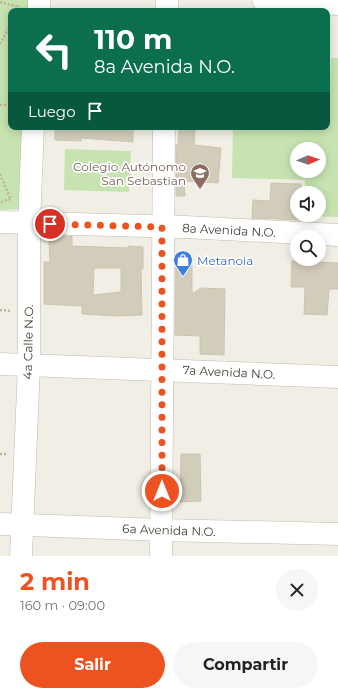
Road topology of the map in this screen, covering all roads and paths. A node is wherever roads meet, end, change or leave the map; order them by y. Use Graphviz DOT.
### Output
graph roads {
  1 [pos="263,0"];
  2 [pos="0,2"];
  3 [pos="338,4"];
  4 [pos="33,6"];
  5 [pos="8,29"];
  6 [pos="0,44"];
  7 [pos="34,130"];
  8 [pos="164,130"];
  9 [pos="0,222"];
  10 [pos="29,224"];
  11 [pos="162,227"];
  12 [pos="338,235"];
  13 [pos="0,364"];
  14 [pos="29,365"];
  15 [pos="162,369"];
  16 [pos="338,377"];
  17 [pos="0,524"];
  18 [pos="22,525"];
  19 [pos="162,530"];
  20 [pos="338,534"];
  21 [pos="21,556"];
  22 [pos="161,556"];
  1 -- 3 [label="street"];
  2 -- 4 [label="path"];
  5 -- 6 [label="path"];
  7 -- 10 [label="street, 4a Calle N.O."];
  8 -- 11 [label="street"];
  9 -- 10 [label="street, 8a Avenida N.O."];
  10 -- 11 [label="street, 8a Avenida N.O."];
  10 -- 14 [label="street, 4a Calle N.O."];
  11 -- 12 [label="street, 8a Avenida N.O."];
  11 -- 15 [label="street"];
  13 -- 14 [label="street, 7a Avenida N.O."];
  14 -- 15 [label="street, 7a Avenida N.O."];
  14 -- 18 [label="street, 4a Calle N.O."];
  15 -- 16 [label="street, 7a Avenida N.O."];
  15 -- 19 [label="street"];
  17 -- 18 [label="street, 6a Avenida N.O."];
  18 -- 19 [label="street, 6a Avenida N.O."];
  18 -- 21 [label="street, 4a Calle N.O."];
  19 -- 20 [label="street, 6a Avenida N.O."];
  19 -- 22 [label="street"];
}
